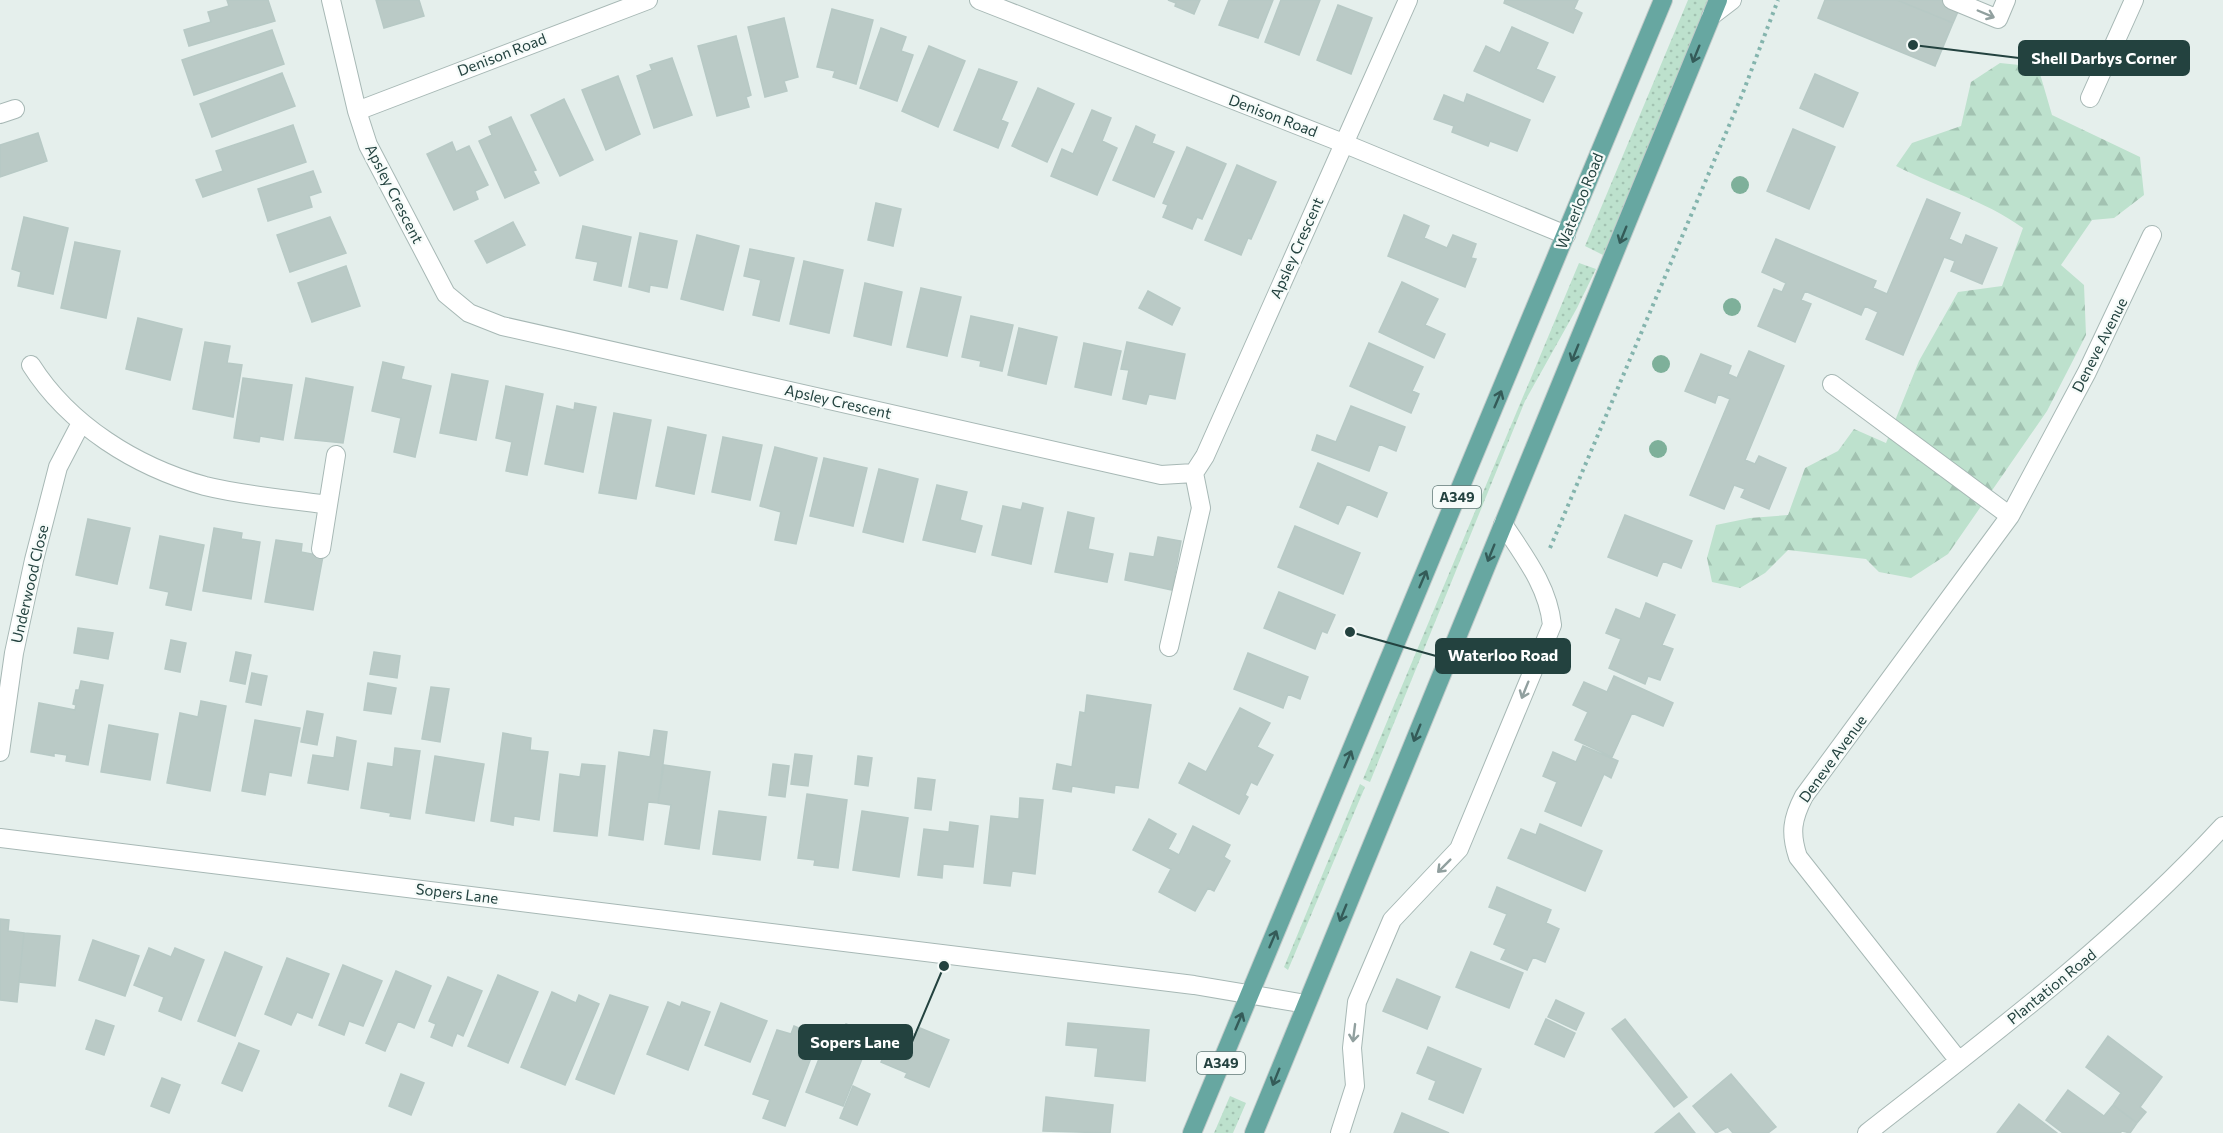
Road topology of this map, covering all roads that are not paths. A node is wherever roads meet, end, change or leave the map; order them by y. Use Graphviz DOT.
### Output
graph roads {
  1 [pos="331,0"];
  2 [pos="648,0"];
  3 [pos="979,0"];
  4 [pos="1408,0"];
  5 [pos="1663,0"];
  6 [pos="1732,0"];
  7 [pos="1954,0"];
  8 [pos="2006,0"];
  9 [pos="2134,0"];
  10 [pos="1715,8"];
  11 [pos="2090,98"];
  12 [pos="357,111"];
  13 [pos="1343,143"];
  14 [pos="1566,235"];
  15 [pos="2152,235"];
  16 [pos="31,365"];
  17 [pos="1832,384"];
  18 [pos="81,423"];
  19 [pos="336,455"];
  20 [pos="1194,473"];
  21 [pos="328,505"];
  22 [pos="2010,516"];
  23 [pos="1503,524"];
  24 [pos="321,549"];
  25 [pos="1169,647"];
  26 [pos="0,752"];
  27 [pos="2223,826"];
  28 [pos="0,838"];
  29 [pos="1250,993"];
  30 [pos="1306,1004"];
  31 [pos="1959,1061"];
  32 [pos="1192,1133"];
  33 [pos="1254,1133"];
  34 [pos="1340,1133"];
  35 [pos="1867,1133"];
  1 -- 12 [label="street, Apsley Crescent"];
  2 -- 12 [label="street, Denison Road"];
  3 -- 13 [label="street, Denison Road"];
  4 -- 13 [label="street, Apsley Crescent"];
  5 -- 14 [label="main road, Waterloo Road / A349"];
  6 -- 10 [label="street"];
  7 -- 8 [label="street, one-way"];
  9 -- 11 [label="street"];
  10 -- 23 [label="main road, one-way"];
  12 -- 20 [label="street, Apsley Crescent"];
  13 -- 14 [label="street, Denison Road"];
  13 -- 20 [label="street, Apsley Crescent"];
  29 -- 14 [label="main road, Waterloo Road / A349, one-way"];
  15 -- 22 [label="street, Deneve Avenue"];
  16 -- 18 [label="street"];
  17 -- 22 [label="street"];
  18 -- 21 [label="street"];
  18 -- 26 [label="street, Underwood Close"];
  19 -- 21 [label="street"];
  20 -- 25 [label="street"];
  21 -- 24 [label="street"];
  22 -- 31 [label="street, Deneve Avenue"];
  23 -- 30 [label="main road, one-way"];
  23 -- 34 [label="street, one-way"];
  27 -- 31 [label="street, Plantation Road"];
  28 -- 29 [label="street, Sopers Lane"];
  29 -- 30 [label="street, Sopers Lane"];
  32 -- 29 [label="main road, Waterloo Road / A349, one-way"];
  30 -- 33 [label="main road, one-way"];
  31 -- 35 [label="street, Plantation Road"];
}
